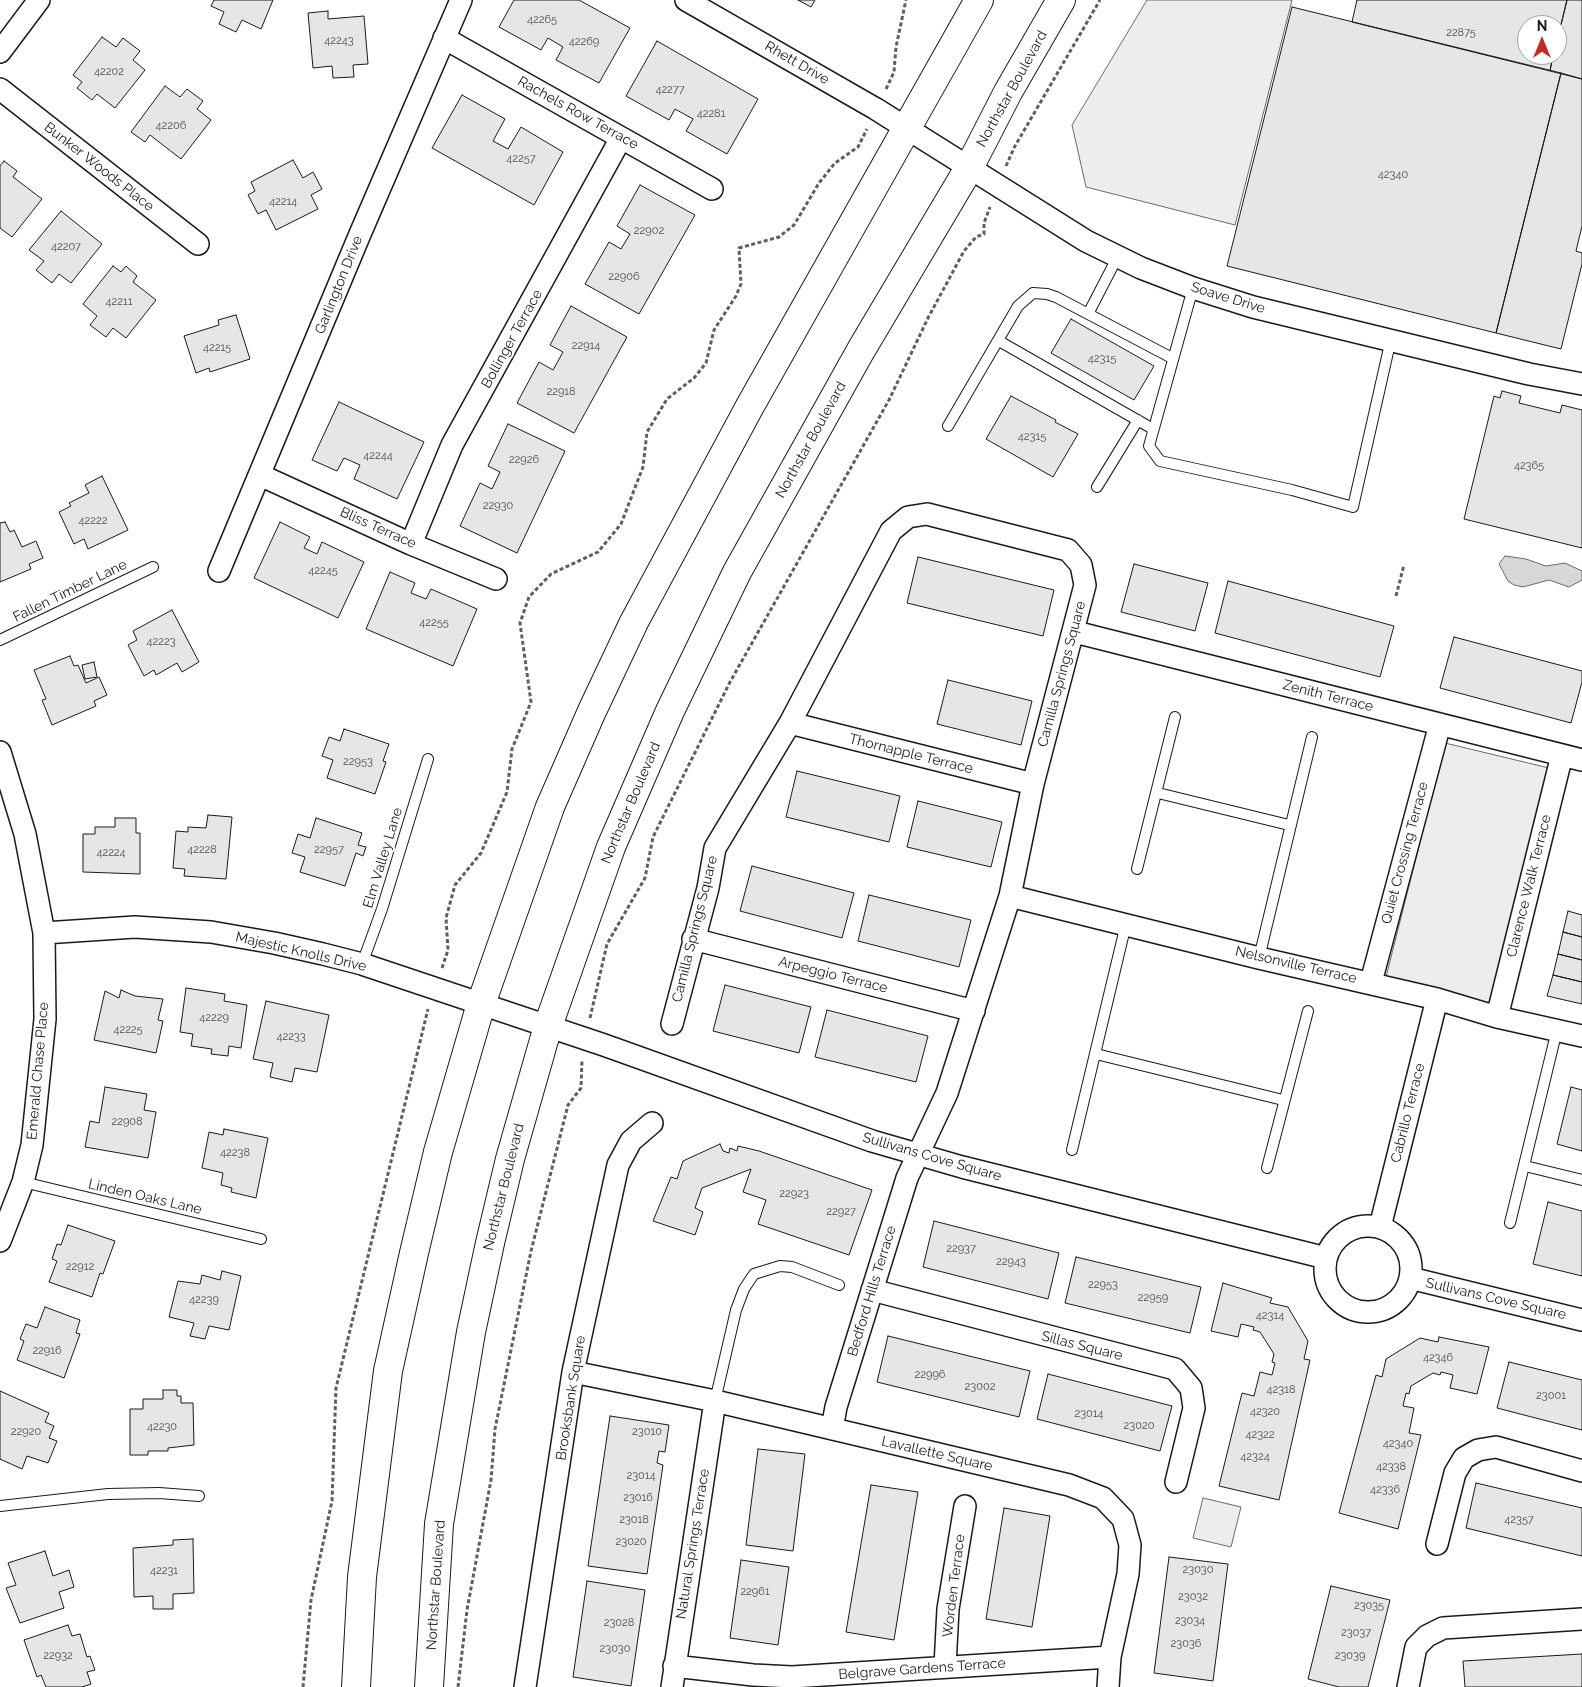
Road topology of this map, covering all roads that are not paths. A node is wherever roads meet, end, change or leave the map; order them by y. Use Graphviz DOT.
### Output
graph roads {
  1 [pos="39,0"];
  2 [pos="460,0"];
  3 [pos="686,0"];
  4 [pos="979,0"];
  5 [pos="1061,0"];
  6 [pos="444,38"];
  7 [pos="0,52"];
  8 [pos="0,89"];
  9 [pos="907,127"];
  10 [pos="621,138"];
  11 [pos="969,168"];
  12 [pos="712,189"];
  13 [pos="198,244"];
  14 [pos="1118,256"];
  15 [pos="1193,288"];
  16 [pos="1088,314"];
  17 [pos="1392,339"];
  18 [pos="999,340"];
  19 [pos="1172,358"];
  20 [pos="1582,384"];
  21 [pos="1138,420"];
  22 [pos="948,426"];
  23 [pos="1153,429"];
  24 [pos="260,475"];
  25 [pos="1097,487"];
  26 [pos="411,544"];
  27 [pos="153,567"];
  28 [pos="219,571"];
  29 [pos="496,580"];
  30 [pos="1074,632"];
  31 [pos="0,640"];
  32 [pos="1175,716"];
  33 [pos="790,723"];
  34 [pos="1440,724"];
  35 [pos="1312,737"];
  36 [pos="0,752"];
  37 [pos="1572,757"];
  38 [pos="428,760"];
  39 [pos="1033,784"];
  40 [pos="1158,793"];
  41 [pos="1289,826"];
  42 [pos="1137,869"];
  43 [pos="1010,896"];
  44 [pos="1126,924"];
  45 [pos="44,933"];
  46 [pos="693,940"];
  47 [pos="1259,958"];
  48 [pos="362,964"];
  49 [pos="1371,982"];
  50 [pos="1437,999"];
  51 [pos="481,1004"];
  52 [pos="974,1010"];
  53 [pos="1308,1011"];
  54 [pos="1497,1017"];
  55 [pos="672,1024"];
  56 [pos="548,1026"];
  57 [pos="1557,1030"];
  58 [pos="1582,1036"];
  59 [pos="1096,1054"];
  60 [pos="1283,1100"];
  61 [pos="652,1123"];
  62 [pos="1072,1150"];
  63 [pos="919,1155"];
  64 [pos="1525,1166"];
  65 [pos="1267,1168"];
  66 [pos="1582,1180"];
  67 [pos="22,1182"];
  68 [pos="1510,1223"];
  69 [pos="1380,1227"];
  70 [pos="262,1239"];
  71 [pos="0,1242"];
  72 [pos="1326,1258"];
  73 [pos="1410,1278"];
  74 [pos="839,1285"];
  75 [pos="872,1290"];
  76 [pos="1582,1320"];
  77 [pos="573,1372"];
  78 [pos="715,1401"];
  79 [pos="832,1429"];
  80 [pos="1582,1471"];
  81 [pos="1176,1482"];
  82 [pos="199,1496"];
  83 [pos="0,1506"];
  84 [pos="965,1506"];
  85 [pos="1438,1544"];
  86 [pos="1582,1620"];
  87 [pos="1110,1657"];
  88 [pos="945,1666"];
  89 [pos="673,1677"];
  90 [pos="356,1687"];
  91 [pos="429,1687"];
  92 [pos="525,1687"];
  93 [pos="1108,1687"];
  94 [pos="1408,1687"];
  1 -- 7 [label="street"];
  2 -- 6 [label="street, Garlington Drive"];
  3 -- 9 [label="street, Rhett Drive"];
  4 -- 9 [label="main road"];
  5 -- 11 [label="main road, Northstar Boulevard"];
  6 -- 10 [label="street, Rachels Row Terrace"];
  6 -- 24 [label="street, Garlington Drive"];
  8 -- 13 [label="street, Bunker Woods Place"];
  9 -- 11 [label="street, Soave Drive"];
  9 -- 51 [label="main road"];
  10 -- 12 [label="street, Rachels Row Terrace"];
  10 -- 26 [label="street, Bollinger Terrace"];
  11 -- 14 [label="street, Soave Drive"];
  11 -- 56 [label="main road, Northstar Boulevard"];
  14 -- 15 [label="street, Soave Drive"];
  14 -- 16 [label="lane"];
  15 -- 17 [label="street, Soave Drive"];
  15 -- 19 [label="lane"];
  16 -- 18 [label="lane"];
  16 -- 19 [label="lane"];
  17 -- 20 [label="street, Soave Drive"];
  17 -- 23 [label="lane"];
  18 -- 21 [label="lane"];
  18 -- 22 [label="lane"];
  19 -- 23 [label="lane"];
  21 -- 23 [label="lane"];
  21 -- 25 [label="lane"];
  24 -- 26 [label="street, Bliss Terrace"];
  24 -- 28 [label="street, Garlington Drive"];
  26 -- 29 [label="street, Bliss Terrace"];
  27 -- 31 [label="lane, Fallen Timber Lane"];
  30 -- 33 [label="street, Camilla Springs Square"];
  30 -- 34 [label="street, Zenith Terrace"];
  30 -- 39 [label="street, Camilla Springs Square"];
  32 -- 40 [label="lane"];
  33 -- 39 [label="street, Thornapple Terrace"];
  33 -- 46 [label="street, Camilla Springs Square"];
  34 -- 37 [label="street, Zenith Terrace"];
  34 -- 49 [label="street, Quiet Crossing Terrace"];
  35 -- 41 [label="lane"];
  36 -- 45 [label="street, Emerald Chase Place"];
  37 -- 54 [label="street, Clarence Walk Terrace"];
  38 -- 48 [label="lane, Elm Valley Lane"];
  39 -- 43 [label="street, Camilla Springs Square"];
  40 -- 41 [label="lane"];
  40 -- 42 [label="lane"];
  41 -- 47 [label="lane"];
  43 -- 44 [label="street, Nelsonville Terrace"];
  43 -- 52 [label="street, Camilla Springs Square"];
  44 -- 47 [label="street, Nelsonville Terrace"];
  44 -- 59 [label="lane"];
  45 -- 48 [label="street, Majestic Knolls Drive"];
  45 -- 67 [label="street, Emerald Chase Place"];
  46 -- 52 [label="street, Arpeggio Terrace"];
  46 -- 55 [label="street, Camilla Springs Square"];
  47 -- 49 [label="street, Nelsonville Terrace"];
  48 -- 51 [label="street, Majestic Knolls Drive"];
  49 -- 50 [label="street, Nelsonville Terrace"];
  50 -- 54 [label="street, Nelsonville Terrace"];
  50 -- 69 [label="street, Cabrillo Terrace"];
  51 -- 56 [label="street, Majestic Knolls Drive"];
  51 -- 90 [label="main road"];
  52 -- 63 [label="street, Camilla Springs Square"];
  53 -- 60 [label="lane"];
  54 -- 57 [label="street, Nelsonville Terrace"];
  56 -- 63 [label="street, Sullivans Cove Square"];
  56 -- 91 [label="main road, Northstar Boulevard"];
  57 -- 58 [label="street, Nelsonville Terrace"];
  57 -- 64 [label="lane"];
  59 -- 60 [label="lane"];
  59 -- 62 [label="lane"];
  60 -- 65 [label="lane"];
  61 -- 77 [label="street, Brooksbank Square"];
  63 -- 72 [label="street, Sullivans Cove Square"];
  63 -- 75 [label="street, Bedford Hills Terrace"];
  64 -- 66 [label="lane"];
  64 -- 68 [label="lane"];
  67 -- 70 [label="lane, Linden Oaks Lane"];
  67 -- 71 [label="street, Emerald Chase Place"];
  69 -- 72 [label="street"];
  69 -- 73 [label="street"];
  72 -- 73 [label="street"];
  73 -- 76 [label="street, Sullivans Cove Square"];
  74 -- 78 [label="lane"];
  75 -- 79 [label="street, Bedford Hills Terrace"];
  75 -- 81 [label="street, Sillas Square"];
  77 -- 78 [label="street, Lavallette Square"];
  77 -- 92 [label="street, Brooksbank Square"];
  78 -- 79 [label="street, Lavallette Square"];
  78 -- 89 [label="street, Natural Springs Terrace"];
  79 -- 87 [label="street, Lavallette Square"];
  80 -- 85 [label="street"];
  82 -- 83 [label="lane"];
  84 -- 88 [label="street, Worden Terrace"];
  86 -- 94 [label="street"];
  87 -- 88 [label="street, Belgrave Gardens Terrace"];
  87 -- 93 [label="street, Lavallette Square"];
  88 -- 89 [label="street, Belgrave Gardens Terrace"];
}
